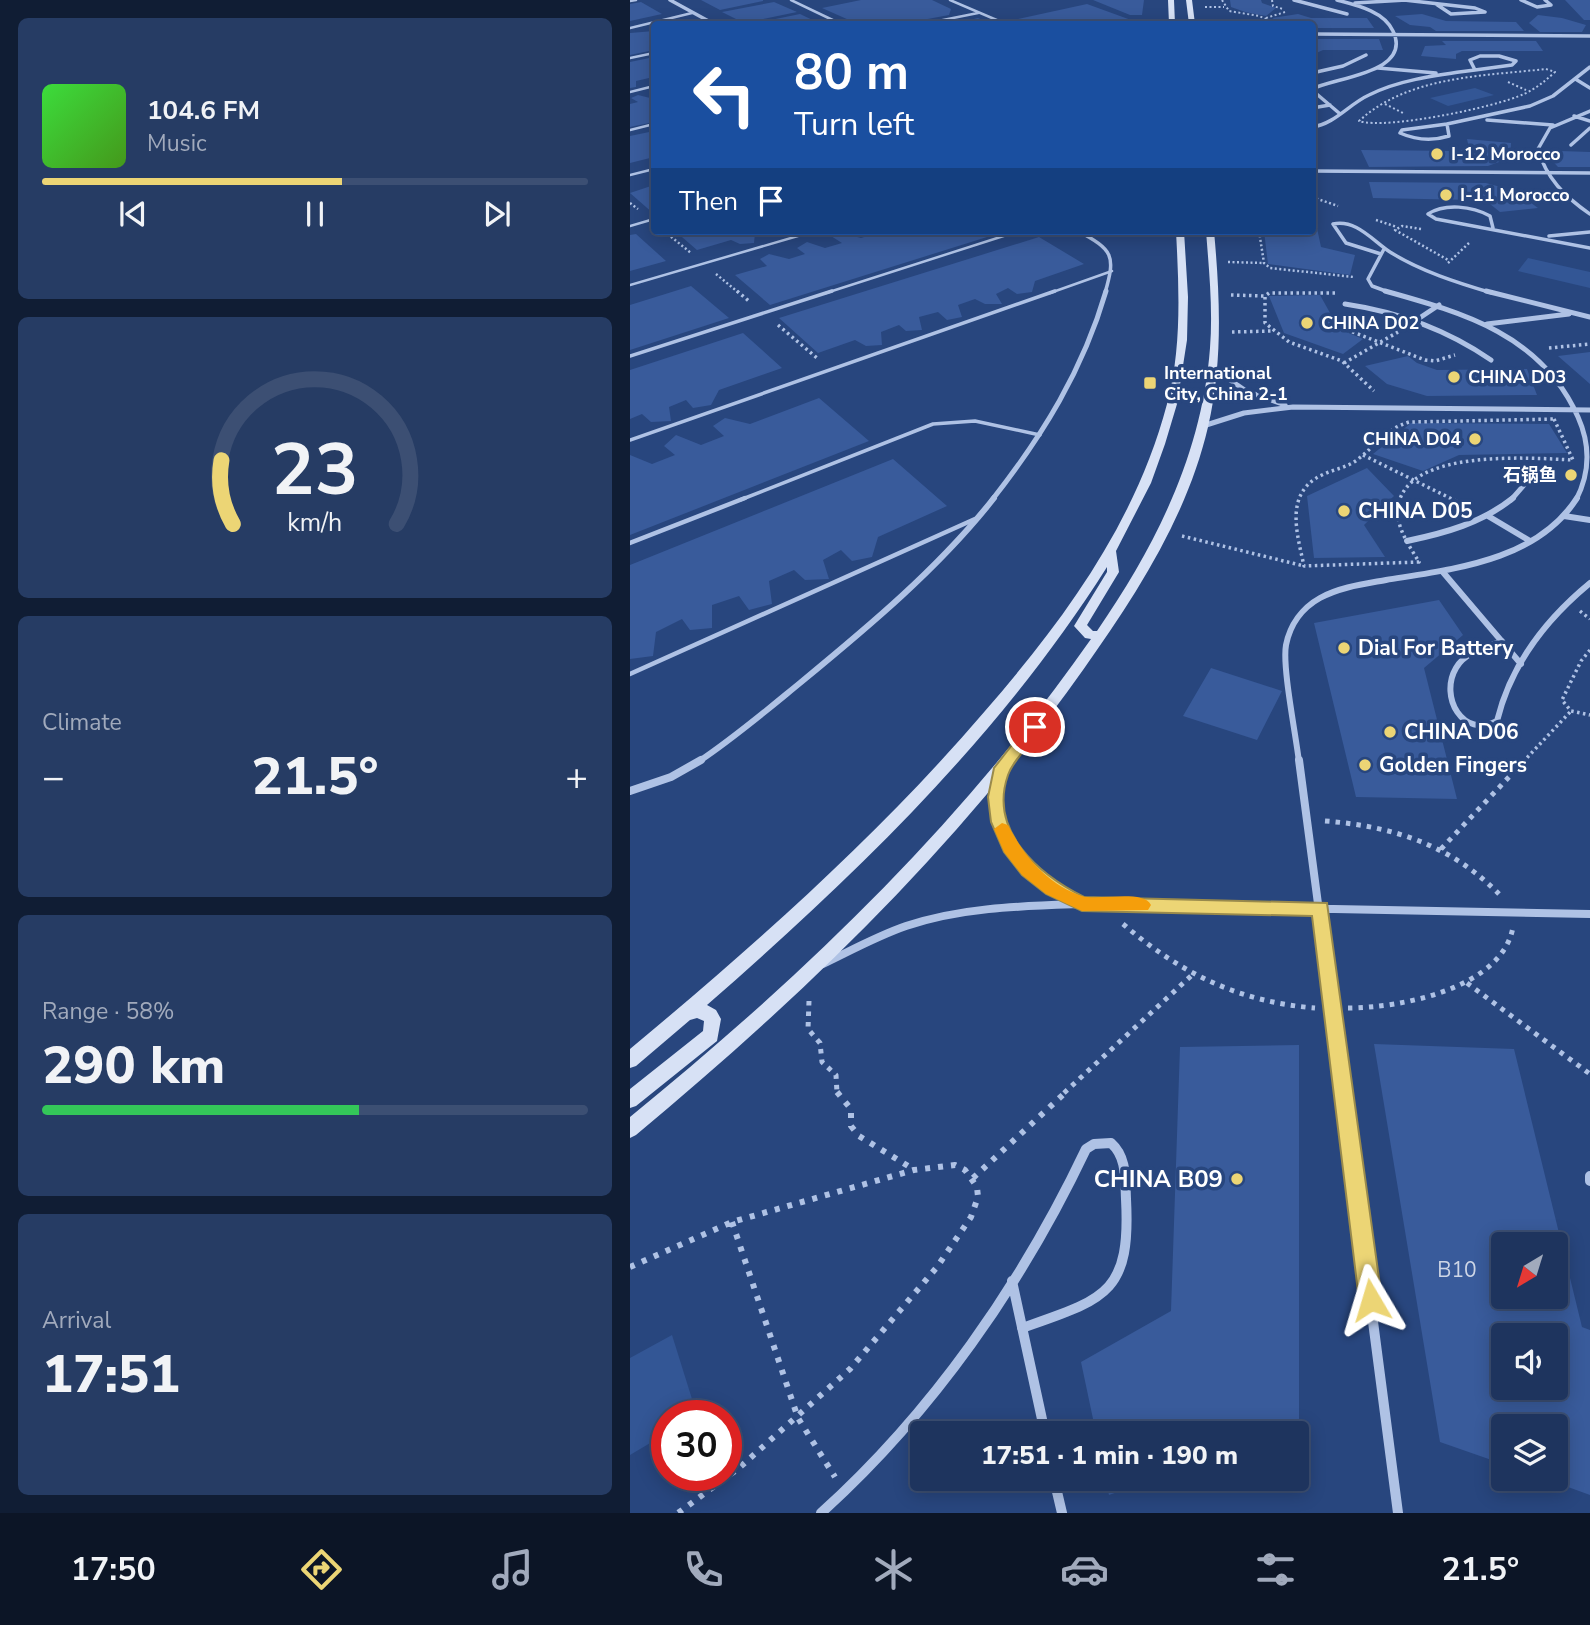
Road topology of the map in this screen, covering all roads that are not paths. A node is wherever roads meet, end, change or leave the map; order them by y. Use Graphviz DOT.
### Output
graph roads {
  1 [pos="636,0"];
  2 [pos="670,0"];
  3 [pos="791,0"];
  4 [pos="950,0"];
  5 [pos="1171,0"];
  6 [pos="1189,0"];
  7 [pos="1294,0"];
  8 [pos="1320,0"];
  9 [pos="1337,0"];
  10 [pos="1406,0"];
  11 [pos="1521,0"];
  12 [pos="1545,0"];
  13 [pos="630,1"];
  14 [pos="1423,1"];
  15 [pos="1312,3"];
  16 [pos="1350,3"];
  17 [pos="1436,4"];
  18 [pos="692,13"];
  19 [pos="979,13"];
  20 [pos="1347,14"];
  21 [pos="659,21"];
  22 [pos="708,21"];
  23 [pos="835,21"];
  24 [pos="938,21"];
  25 [pos="999,21"];
  26 [pos="1172,21"];
  27 [pos="1193,21"];
  28 [pos="651,23"];
  29 [pos="630,28"];
  30 [pos="1316,34"];
  31 [pos="1394,34"];
  32 [pos="1590,35"];
  33 [pos="651,54"];
  34 [pos="1366,55"];
  35 [pos="630,58"];
  36 [pos="1590,67"];
  37 [pos="1377,68"];
  38 [pos="1334,69"];
  39 [pos="1477,70"];
  40 [pos="1316,73"];
  41 [pos="1445,74"];
  42 [pos="1354,76"];
  43 [pos="1577,80"];
  44 [pos="1589,86"];
  45 [pos="651,87"];
  46 [pos="1316,88"];
  47 [pos="630,92"];
  48 [pos="1316,93"];
  49 [pos="1330,105"];
  50 [pos="1316,107"];
  51 [pos="1590,111"];
  52 [pos="1339,113"];
  53 [pos="1573,116"];
  54 [pos="1477,119"];
  55 [pos="1590,121"];
  56 [pos="1447,124"];
  57 [pos="651,125"];
  58 [pos="1553,125"];
  59 [pos="1316,127"];
  60 [pos="1590,128"];
  61 [pos="630,130"];
  62 [pos="1571,145"];
  63 [pos="651,170"];
  64 [pos="1316,171"];
  65 [pos="1547,173"];
  66 [pos="1590,173"];
  67 [pos="630,175"];
  68 [pos="1590,214"];
  69 [pos="651,220"];
  70 [pos="630,226"];
  71 [pos="1493,228"];
  72 [pos="1590,232"];
  73 [pos="801,235"];
  74 [pos="1007,235"];
  75 [pos="1084,235"];
  76 [pos="1180,235"];
  77 [pos="1210,235"];
  78 [pos="1539,236"];
  79 [pos="1590,248"];
  80 [pos="1383,251"];
  81 [pos="1112,271"];
  82 [pos="630,285"];
  83 [pos="1345,303"];
  84 [pos="1439,305"];
  85 [pos="1575,314"];
  86 [pos="1590,317"];
  87 [pos="1418,319"];
  88 [pos="1486,324"];
  89 [pos="630,356"];
  90 [pos="1491,360"];
  91 [pos="1214,369"];
  92 [pos="1293,407"];
  93 [pos="1574,410"];
  94 [pos="1590,410"];
  95 [pos="1203,426"];
  96 [pos="1040,435"];
  97 [pos="630,440"];
  98 [pos="1537,470"];
  99 [pos="1488,516"];
  100 [pos="1564,516"];
  101 [pos="975,519"];
  102 [pos="1590,520"];
  103 [pos="1407,541"];
  104 [pos="1530,541"];
  105 [pos="630,542"];
  106 [pos="1111,551"];
  107 [pos="1442,571"];
  108 [pos="1590,583"];
  109 [pos="1100,636"];
  110 [pos="1502,641"];
  111 [pos="1521,663"];
  112 [pos="630,674"];
  113 [pos="1000,772"];
  114 [pos="630,791"];
  115 [pos="1082,904"];
  116 [pos="1320,908"];
  117 [pos="1590,914"];
  118 [pos="816,968"];
  119 [pos="682,1016"];
  120 [pos="630,1060"];
  121 [pos="630,1101"];
  122 [pos="630,1129"];
  123 [pos="1590,1176"];
  124 [pos="1590,1181"];
  125 [pos="1012,1281"];
  126 [pos="1022,1328"];
  127 [pos="1042,1421"];
  128 [pos="1057,1491"];
  129 [pos="821,1513"];
  130 [pos="1062,1513"];
  131 [pos="1398,1513"];
  1 -- 13 [label="lane"];
  2 -- 18 [label="street"];
  3 -- 23 [label="lane"];
  4 -- 19 [label="lane"];
  5 -- 26 [label="street"];
  6 -- 27 [label="street"];
  7 -- 15 [label="street"];
  8 -- 15 [label="street"];
  9 -- 16 [label="street"];
  10 -- 14 [label="street"];
  10 -- 16 [label="street"];
  11 -- 12 [label="street"];
  14 -- 17 [label="street"];
  15 -- 20 [label="street"];
  16 -- 31 [label="street"];
  17 -- 17 [label="street"];
  18 -- 21 [label="lane"];
  18 -- 22 [label="street"];
  19 -- 24 [label="lane"];
  19 -- 25 [label="lane"];
  28 -- 29 [label="lane"];
  30 -- 31 [label="street"];
  31 -- 32 [label="street"];
  31 -- 37 [label="street"];
  33 -- 35 [label="lane"];
  34 -- 38 [label="street"];
  36 -- 43 [label="street"];
  37 -- 41 [label="street"];
  37 -- 42 [label="street"];
  38 -- 40 [label="street"];
  38 -- 42 [label="street"];
  39 -- 39 [label="street"];
  39 -- 41 [label="street"];
  41 -- 52 [label="street"];
  42 -- 46 [label="street"];
  43 -- 44 [label="street"];
  43 -- 54 [label="street"];
  45 -- 47 [label="lane"];
  48 -- 49 [label="street"];
  49 -- 50 [label="street"];
  49 -- 52 [label="street"];
  51 -- 53 [label="street"];
  52 -- 59 [label="street"];
  53 -- 55 [label="street"];
  53 -- 58 [label="street"];
  54 -- 56 [label="street"];
  54 -- 58 [label="street"];
  56 -- 56 [label="street"];
  57 -- 61 [label="lane"];
  58 -- 65 [label="street"];
  60 -- 62 [label="street"];
  63 -- 67 [label="lane"];
  64 -- 65 [label="street"];
  65 -- 66 [label="street"];
  65 -- 68 [label="street"];
  69 -- 70 [label="lane"];
  71 -- 71 [label="street"];
  71 -- 78 [label="street"];
  72 -- 78 [label="street"];
  73 -- 82 [label="lane"];
  74 -- 89 [label="lane"];
  75 -- 81 [label="street"];
  76 -- 106 [label="street"];
  77 -- 91 [label="street"];
  78 -- 79 [label="street"];
  80 -- 80 [label="street"];
  80 -- 84 [label="street"];
  80 -- 85 [label="street"];
  81 -- 96 [label="street"];
  81 -- 97 [label="lane"];
  83 -- 87 [label="street"];
  84 -- 87 [label="street"];
  84 -- 88 [label="street"];
  85 -- 86 [label="street"];
  85 -- 88 [label="street"];
  87 -- 90 [label="street"];
  88 -- 93 [label="street"];
  91 -- 92 [label="street"];
  91 -- 95 [label="street"];
  92 -- 93 [label="street"];
  92 -- 95 [label="street"];
  93 -- 94 [label="street"];
  93 -- 100 [label="street"];
  95 -- 109 [label="street"];
  96 -- 101 [label="street"];
  96 -- 105 [label="lane"];
  98 -- 99 [label="street"];
  99 -- 103 [label="street"];
  99 -- 104 [label="street"];
  100 -- 102 [label="street"];
  100 -- 104 [label="street"];
  101 -- 112 [label="lane"];
  101 -- 114 [label="street"];
  104 -- 107 [label="street"];
  106 -- 109 [label="street"];
  106 -- 119 [label="street"];
  107 -- 110 [label="street"];
  107 -- 116 [label="street"];
  108 -- 111 [label="street"];
  109 -- 113 [label="street"];
  110 -- 111 [label="street"];
  110 -- 111 [label="street"];
  113 -- 115 [label="street"];
  113 -- 118 [label="street"];
  115 -- 116 [label="street"];
  115 -- 118 [label="street"];
  116 -- 117 [label="street"];
  116 -- 131 [label="street"];
  118 -- 122 [label="street"];
  119 -- 120 [label="street"];
  119 -- 121 [label="street"];
  123 -- 124 [label="street"];
  125 -- 126 [label="street"];
  125 -- 126 [label="street"];
  125 -- 129 [label="street"];
  126 -- 127 [label="street"];
  128 -- 130 [label="street"];
}
